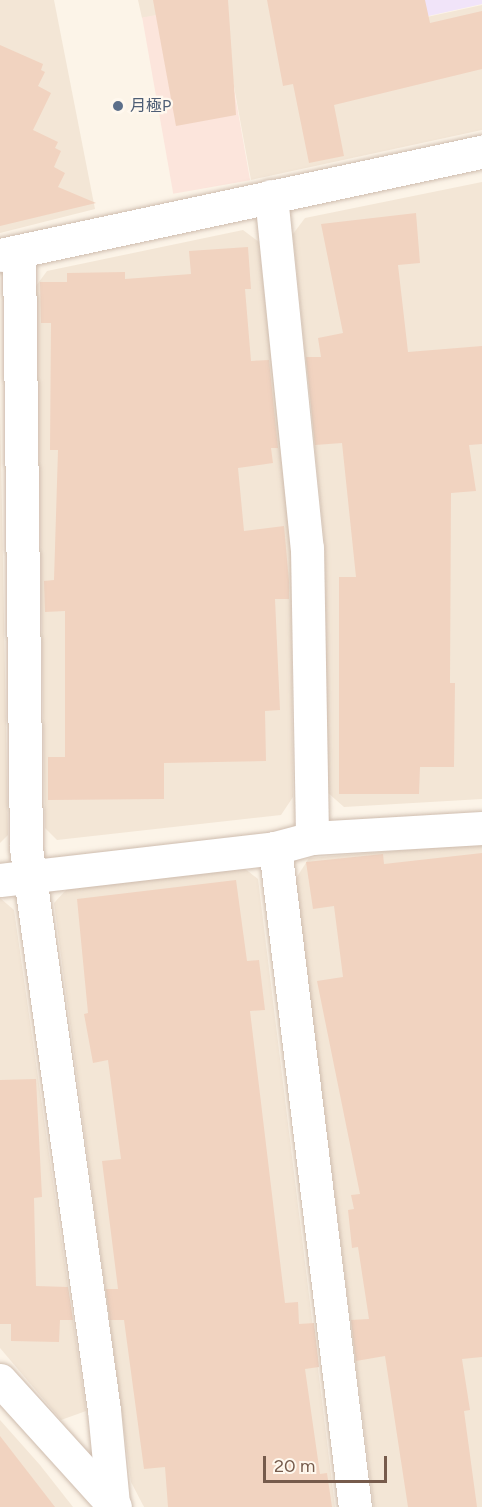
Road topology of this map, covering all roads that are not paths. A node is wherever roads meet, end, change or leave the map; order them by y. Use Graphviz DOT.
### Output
graph roads {
  1 [pos="482,152"];
  2 [pos="271,196"];
  3 [pos="9,253"];
  4 [pos="482,828"];
  5 [pos="312,838"];
  6 [pos="275,848"];
  7 [pos="16,878"];
  8 [pos="0,1380"];
  9 [pos="114,1506"];
  10 [pos="355,1507"];
  1 -- 2 [label="street"];
  2 -- 3 [label="street"];
  2 -- 5 [label="street"];
  3 -- 7 [label="street"];
  4 -- 5 [label="street"];
  5 -- 6 [label="street"];
  6 -- 7 [label="street"];
  6 -- 10 [label="street"];
  7 -- 9 [label="street"];
  8 -- 9 [label="street"];
}
